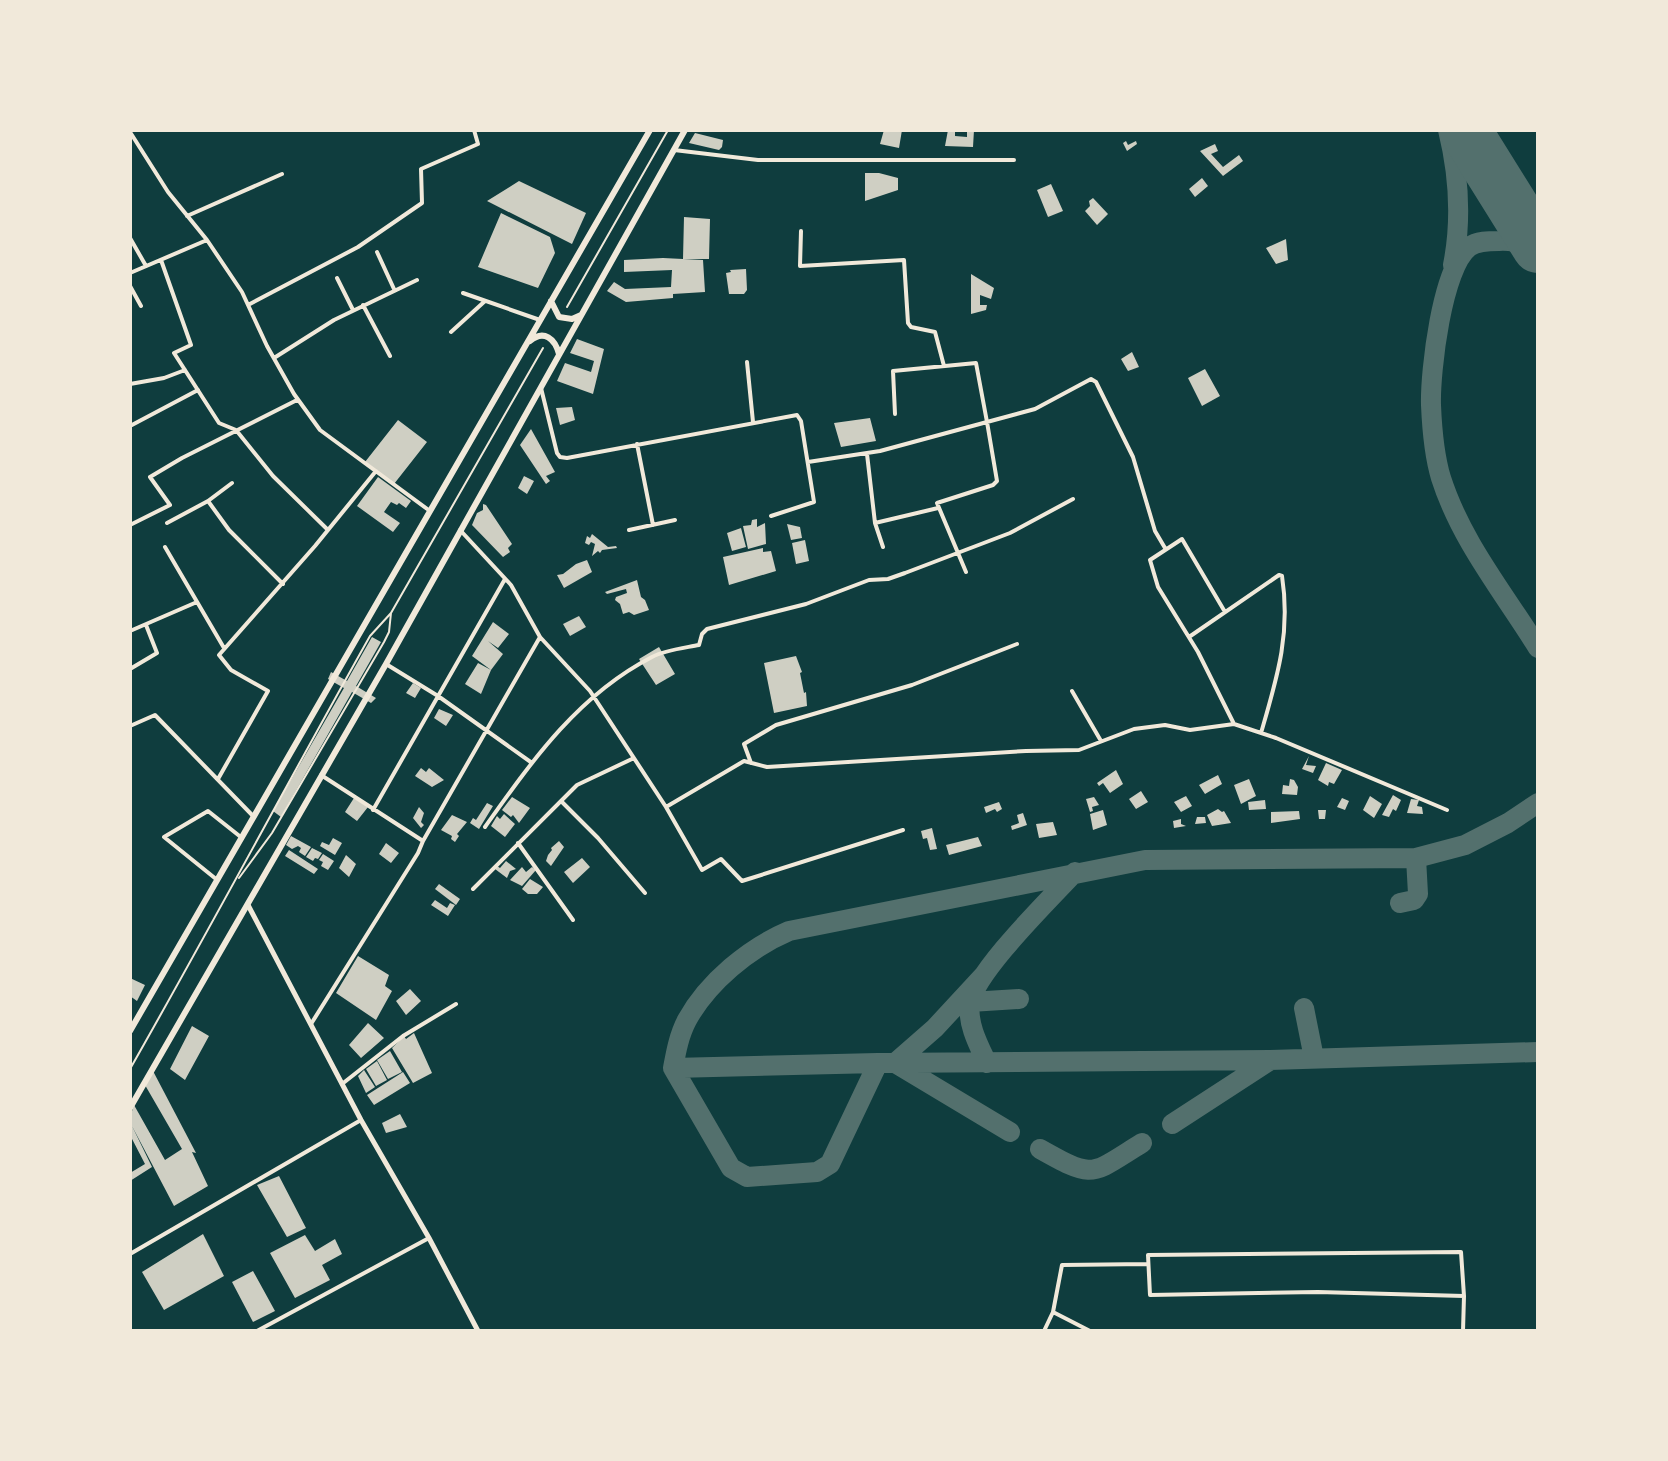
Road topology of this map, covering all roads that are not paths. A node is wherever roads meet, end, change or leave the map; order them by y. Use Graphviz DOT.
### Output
graph roads {
  1 [pos="474,130"];
  2 [pos="650,130"];
  3 [pos="668,130"];
  4 [pos="685,130"];
  5 [pos="130,132"];
  6 [pos="674,150"];
  7 [pos="1014,160"];
  8 [pos="282,174"];
  9 [pos="187,216"];
  10 [pos="801,231"];
  11 [pos="130,238"];
  12 [pos="207,240"];
  13 [pos="377,252"];
  14 [pos="161,260"];
  15 [pos="146,266"];
  16 [pos="130,273"];
  17 [pos="337,278"];
  18 [pos="417,280"];
  19 [pos="130,286"];
  20 [pos="394,289"];
  21 [pos="463,293"];
  22 [pos="485,301"];
  23 [pos="551,301"];
  24 [pos="248,305"];
  25 [pos="363,305"];
  26 [pos="141,306"];
  27 [pos="567,307"];
  28 [pos="353,310"];
  29 [pos="584,313"];
  30 [pos="541,320"];
  31 [pos="451,332"];
  32 [pos="527,343"];
  33 [pos="543,348"];
  34 [pos="559,355"];
  35 [pos="390,356"];
  36 [pos="274,358"];
  37 [pos="747,362"];
  38 [pos="944,366"];
  39 [pos="185,370"];
  40 [pos="130,384"];
  41 [pos="540,386"];
  42 [pos="198,390"];
  43 [pos="298,399"];
  44 [pos="895,414"];
  45 [pos="753,422"];
  46 [pos="987,422"];
  47 [pos="130,426"];
  48 [pos="236,430"];
  49 [pos="637,444"];
  50 [pos="867,454"];
  51 [pos="808,462"];
  52 [pos="376,471"];
  53 [pos="232,483"];
  54 [pos="1073,499"];
  55 [pos="208,501"];
  56 [pos="938,508"];
  57 [pos="430,511"];
  58 [pos="771,516"];
  59 [pos="675,520"];
  60 [pos="167,523"];
  61 [pos="875,523"];
  62 [pos="130,525"];
  63 [pos="653,525"];
  64 [pos="328,530"];
  65 [pos="460,530"];
  66 [pos="629,530"];
  67 [pos="165,547"];
  68 [pos="883,547"];
  69 [pos="1165,548"];
  70 [pos="957,553"];
  71 [pos="966,572"];
  72 [pos="505,579"];
  73 [pos="283,584"];
  74 [pos="198,602"];
  75 [pos="1225,612"];
  76 [pos="391,613"];
  77 [pos="146,624"];
  78 [pos="130,631"];
  79 [pos="540,637"];
  80 [pos="1189,637"];
  81 [pos="1017,644"];
  82 [pos="224,649"];
  83 [pos="386,664"];
  84 [pos="130,669"];
  85 [pos="1072,691"];
  86 [pos="592,695"];
  87 [pos="438,696"];
  88 [pos="1234,724"];
  89 [pos="130,726"];
  90 [pos="488,732"];
  91 [pos="1261,733"];
  92 [pos="1101,741"];
  93 [pos="634,758"];
  94 [pos="532,763"];
  95 [pos="751,763"];
  96 [pos="321,775"];
  97 [pos="218,779"];
  98 [pos="561,801"];
  99 [pos="666,807"];
  100 [pos="373,810"];
  101 [pos="1447,810"];
  102 [pos="254,817"];
  103 [pos="485,827"];
  104 [pos="903,830"];
  105 [pos="242,838"];
  106 [pos="423,841"];
  107 [pos="518,843"];
  108 [pos="239,878"];
  109 [pos="218,881"];
  110 [pos="473,889"];
  111 [pos="645,893"];
  112 [pos="248,905"];
  113 [pos="573,920"];
  114 [pos="456,1004"];
  115 [pos="311,1024"];
  116 [pos="130,1031"];
  117 [pos="130,1069"];
  118 [pos="342,1084"];
  119 [pos="130,1108"];
  120 [pos="361,1120"];
  121 [pos="429,1238"];
  122 [pos="130,1254"];
  123 [pos="1148,1264"];
  124 [pos="1464,1296"];
  125 [pos="1053,1312"];
  126 [pos="257,1331"];
  127 [pos="478,1331"];
  128 [pos="1044,1331"];
  129 [pos="1090,1331"];
  130 [pos="1463,1331"];
  1 -- 24 [label="street"];
  2 -- 23 [label="highway"];
  3 -- 27 [label="lane"];
  4 -- 6 [label="highway"];
  5 -- 9 [label="street"];
  6 -- 7 [label="street"];
  6 -- 29 [label="highway"];
  8 -- 9 [label="street"];
  9 -- 12 [label="street"];
  10 -- 38 [label="street"];
  11 -- 15 [label="street"];
  12 -- 14 [label="street"];
  12 -- 24 [label="street"];
  13 -- 20 [label="street"];
  14 -- 15 [label="street"];
  14 -- 39 [label="street"];
  15 -- 16 [label="street"];
  17 -- 28 [label="street"];
  18 -- 20 [label="street"];
  19 -- 26 [label="street"];
  20 -- 25 [label="street"];
  21 -- 22 [label="street"];
  22 -- 30 [label="street"];
  22 -- 31 [label="street"];
  23 -- 29 [label="highway"];
  23 -- 30 [label="highway"];
  24 -- 36 [label="street"];
  25 -- 28 [label="street"];
  25 -- 35 [label="street"];
  28 -- 36 [label="street"];
  29 -- 34 [label="highway"];
  30 -- 32 [label="highway"];
  32 -- 34 [label="highway"];
  32 -- 57 [label="highway"];
  33 -- 76 [label="lane"];
  34 -- 41 [label="highway"];
  36 -- 43 [label="street"];
  37 -- 45 [label="street"];
  38 -- 44 [label="street"];
  38 -- 46 [label="street"];
  39 -- 40 [label="street"];
  39 -- 42 [label="street"];
  41 -- 49 [label="street"];
  41 -- 65 [label="highway"];
  42 -- 47 [label="street"];
  42 -- 48 [label="street"];
  43 -- 48 [label="street"];
  43 -- 52 [label="street"];
  45 -- 49 [label="street"];
  45 -- 51 [label="street"];
  46 -- 50 [label="street"];
  46 -- 56 [label="street"];
  46 -- 69 [label="street"];
  48 -- 62 [label="street"];
  48 -- 64 [label="street"];
  49 -- 63 [label="street"];
  50 -- 51 [label="street"];
  50 -- 61 [label="street"];
  51 -- 58 [label="street"];
  52 -- 57 [label="street"];
  52 -- 64 [label="street"];
  53 -- 55 [label="street"];
  54 -- 70 [label="street"];
  55 -- 60 [label="street"];
  55 -- 73 [label="street"];
  56 -- 61 [label="street"];
  56 -- 70 [label="street"];
  57 -- 102 [label="highway"];
  59 -- 63 [label="street"];
  61 -- 68 [label="street"];
  63 -- 66 [label="street"];
  64 -- 73 [label="street"];
  65 -- 72 [label="street"];
  65 -- 83 [label="highway"];
  67 -- 74 [label="street"];
  69 -- 75 [label="street"];
  69 -- 80 [label="street"];
  70 -- 71 [label="street"];
  70 -- 86 [label="street"];
  72 -- 79 [label="street"];
  72 -- 87 [label="street"];
  73 -- 82 [label="street"];
  74 -- 77 [label="street"];
  74 -- 82 [label="street"];
  75 -- 80 [label="street"];
  75 -- 91 [label="street"];
  76 -- 108 [label="lane"];
  76 -- 108 [label="lane"];
  77 -- 78 [label="street"];
  77 -- 84 [label="street"];
  79 -- 86 [label="street"];
  79 -- 90 [label="street"];
  80 -- 88 [label="street"];
  81 -- 95 [label="street"];
  82 -- 97 [label="street"];
  83 -- 87 [label="street"];
  83 -- 96 [label="highway"];
  85 -- 92 [label="street"];
  86 -- 93 [label="street"];
  86 -- 94 [label="street"];
  87 -- 90 [label="street"];
  87 -- 100 [label="street"];
  88 -- 91 [label="street"];
  88 -- 92 [label="street"];
  89 -- 97 [label="street"];
  90 -- 94 [label="street"];
  90 -- 106 [label="street"];
  91 -- 101 [label="street"];
  92 -- 95 [label="street"];
  93 -- 98 [label="street"];
  93 -- 99 [label="street"];
  94 -- 103 [label="street"];
  95 -- 99 [label="street"];
  96 -- 100 [label="street"];
  96 -- 112 [label="highway"];
  97 -- 102 [label="street"];
  98 -- 107 [label="street"];
  98 -- 111 [label="street"];
  99 -- 104 [label="street"];
  100 -- 106 [label="street"];
  102 -- 105 [label="highway"];
  105 -- 109 [label="highway"];
  105 -- 109 [label="street"];
  106 -- 115 [label="street"];
  107 -- 110 [label="street"];
  107 -- 113 [label="street"];
  108 -- 117 [label="lane"];
  109 -- 116 [label="highway"];
  112 -- 115 [label="street"];
  112 -- 119 [label="highway"];
  114 -- 118 [label="street"];
  115 -- 118 [label="street"];
  118 -- 120 [label="street"];
  120 -- 121 [label="street"];
  120 -- 122 [label="street"];
  121 -- 126 [label="street"];
  121 -- 127 [label="street"];
  123 -- 124 [label="street"];
  123 -- 124 [label="street"];
  123 -- 125 [label="street"];
  124 -- 130 [label="street"];
  125 -- 128 [label="street"];
  125 -- 129 [label="street"];
}
